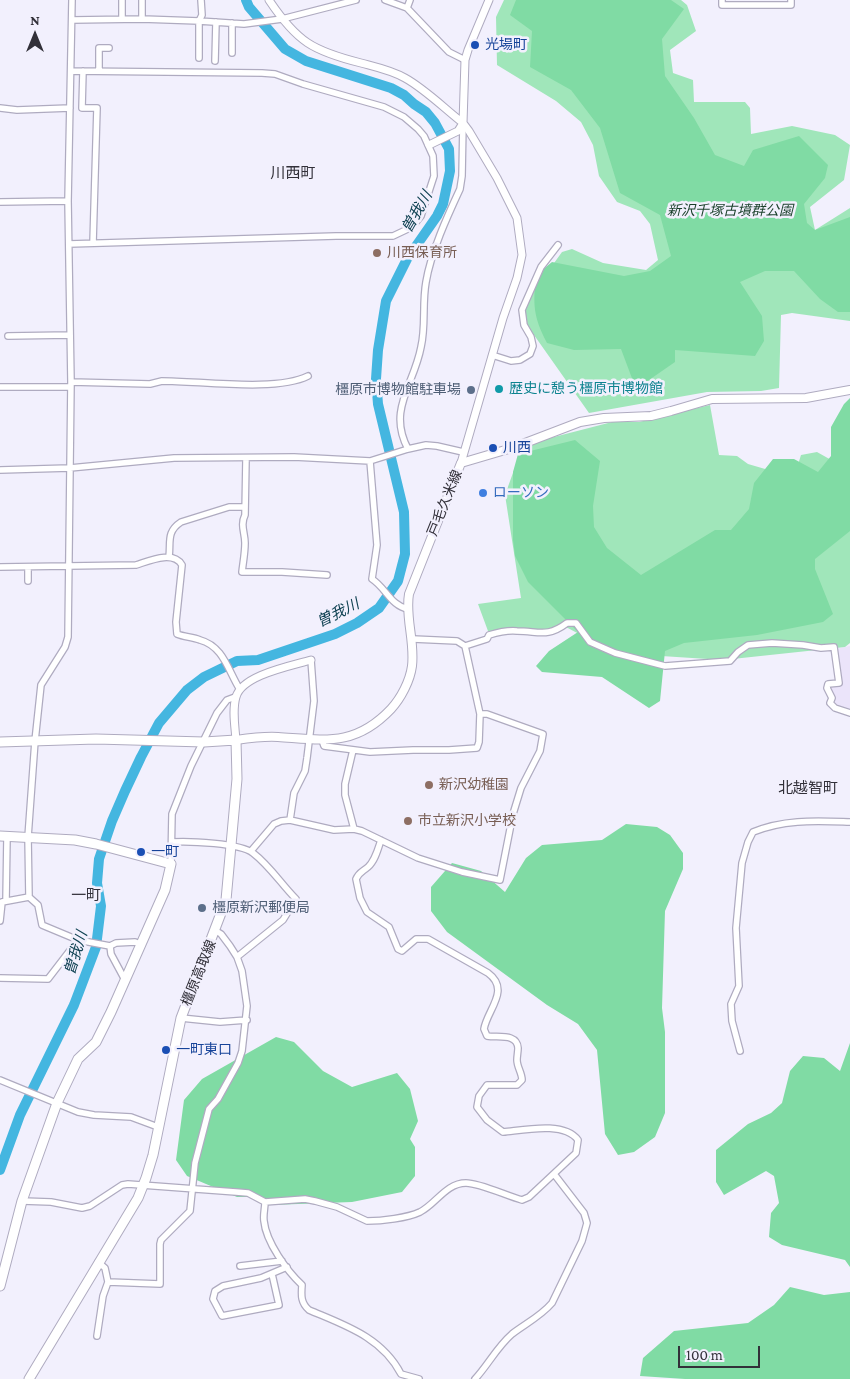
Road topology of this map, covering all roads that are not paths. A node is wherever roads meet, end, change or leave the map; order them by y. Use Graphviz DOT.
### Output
graph roads {
  1 [pos="72,0"];
  2 [pos="122,0"];
  3 [pos="142,0"];
  4 [pos="202,0"];
  5 [pos="269,0"];
  6 [pos="356,0"];
  7 [pos="385,0"];
  8 [pos="410,0"];
  9 [pos="489,0"];
  10 [pos="722,0"];
  11 [pos="791,0"];
  12 [pos="408,8"];
  13 [pos="122,19"];
  14 [pos="142,19"];
  15 [pos="279,19"];
  16 [pos="72,20"];
  17 [pos="199,21"];
  18 [pos="216,22"];
  19 [pos="232,23"];
  20 [pos="109,48"];
  21 [pos="232,53"];
  22 [pos="199,58"];
  23 [pos="465,60"];
  24 [pos="215,61"];
  25 [pos="71,71"];
  26 [pos="83,71"];
  27 [pos="99,71"];
  28 [pos="0,108"];
  29 [pos="70,108"];
  30 [pos="462,123"];
  31 [pos="431,145"];
  32 [pos="68,201"];
  33 [pos="0,202"];
  34 [pos="93,243"];
  35 [pos="69,244"];
  36 [pos="558,245"];
  37 [pos="70,335"];
  38 [pos="8,336"];
  39 [pos="492,355"];
  40 [pos="308,376"];
  41 [pos="71,384"];
  42 [pos="0,386"];
  43 [pos="850,390"];
  44 [pos="406,450"];
  45 [pos="463,452"];
  46 [pos="246,459"];
  47 [pos="370,461"];
  48 [pos="461,463"];
  49 [pos="70,468"];
  50 [pos="0,470"];
  51 [pos="245,507"];
  52 [pos="169,557"];
  53 [pos="0,567"];
  54 [pos="28,567"];
  55 [pos="68,567"];
  56 [pos="327,575"];
  57 [pos="28,581"];
  58 [pos="408,609"];
  59 [pos="413,639"];
  60 [pos="465,646"];
  61 [pos="311,660"];
  62 [pos="239,688"];
  63 [pos="236,697"];
  64 [pos="850,713"];
  65 [pos="480,714"];
  66 [pos="236,740"];
  67 [pos="308,740"];
  68 [pos="322,740"];
  69 [pos="35,741"];
  70 [pos="0,742"];
  71 [pos="204,742"];
  72 [pos="353,750"];
  73 [pos="290,820"];
  74 [pos="850,822"];
  75 [pos="354,829"];
  76 [pos="3,836"];
  77 [pos="28,837"];
  78 [pos="381,840"];
  79 [pos="172,842"];
  80 [pos="232,847"];
  81 [pos="251,851"];
  82 [pos="171,864"];
  83 [pos="29,897"];
  84 [pos="6,901"];
  85 [pos="0,921"];
  86 [pos="216,931"];
  87 [pos="81,940"];
  88 [pos="140,944"];
  89 [pos="109,946"];
  90 [pos="237,956"];
  91 [pos="0,978"];
  92 [pos="125,980"];
  93 [pos="181,1018"];
  94 [pos="247,1020"];
  95 [pos="740,1051"];
  96 [pos="0,1080"];
  97 [pos="57,1103"];
  98 [pos="158,1127"];
  99 [pos="554,1174"];
  100 [pos="143,1186"];
  101 [pos="192,1189"];
  102 [pos="22,1201"];
  103 [pos="265,1202"];
  104 [pos="282,1261"];
  105 [pos="98,1262"];
  106 [pos="240,1266"];
  107 [pos="287,1268"];
  108 [pos="272,1274"];
  109 [pos="108,1282"];
  110 [pos="0,1286"];
  111 [pos="97,1336"];
  112 [pos="29,1379"];
  113 [pos="419,1379"];
  114 [pos="475,1379"];
  1 -- 16 [label="street"];
  2 -- 13 [label="street"];
  3 -- 14 [label="street"];
  4 -- 17 [label="street"];
  5 -- 15 [label="street"];
  6 -- 15 [label="street"];
  7 -- 12 [label="street"];
  8 -- 12 [label="street"];
  9 -- 23 [label="street"];
  10 -- 11 [label="street"];
  12 -- 23 [label="street"];
  13 -- 14 [label="street"];
  13 -- 16 [label="street"];
  14 -- 17 [label="street"];
  15 -- 19 [label="street"];
  15 -- 30 [label="street"];
  16 -- 25 [label="street"];
  17 -- 18 [label="street"];
  17 -- 22 [label="street"];
  18 -- 19 [label="street"];
  18 -- 24 [label="street"];
  19 -- 21 [label="street"];
  20 -- 27 [label="street"];
  23 -- 30 [label="street"];
  25 -- 26 [label="street"];
  25 -- 29 [label="street"];
  26 -- 27 [label="street"];
  26 -- 34 [label="street"];
  27 -- 31 [label="street"];
  28 -- 29 [label="street"];
  29 -- 32 [label="street"];
  30 -- 31 [label="street"];
  30 -- 39 [label="street"];
  30 -- 44 [label="street"];
  31 -- 34 [label="street"];
  32 -- 33 [label="street"];
  32 -- 35 [label="street"];
  34 -- 35 [label="street"];
  35 -- 37 [label="street"];
  36 -- 39 [label="street"];
  37 -- 38 [label="street"];
  37 -- 41 [label="street"];
  39 -- 45 [label="street"];
  40 -- 41 [label="street"];
  41 -- 42 [label="street"];
  41 -- 49 [label="street"];
  43 -- 48 [label="main road, 戸毛久米線"];
  44 -- 45 [label="street"];
  44 -- 47 [label="street"];
  45 -- 48 [label="street"];
  46 -- 47 [label="street"];
  46 -- 49 [label="street"];
  46 -- 51 [label="street"];
  47 -- 58 [label="street"];
  48 -- 58 [label="main road, 戸毛久米線"];
  49 -- 50 [label="street"];
  49 -- 55 [label="street"];
  51 -- 52 [label="street"];
  51 -- 56 [label="street"];
  52 -- 55 [label="street"];
  52 -- 62 [label="street"];
  53 -- 54 [label="street"];
  54 -- 55 [label="street"];
  54 -- 57 [label="street"];
  55 -- 69 [label="street"];
  58 -- 59 [label="main road, 戸毛久米線"];
  59 -- 60 [label="street"];
  59 -- 68 [label="main road, 戸毛久米線"];
  60 -- 64 [label="street"];
  60 -- 65 [label="street"];
  61 -- 62 [label="street"];
  61 -- 67 [label="street"];
  62 -- 63 [label="street"];
  63 -- 66 [label="street"];
  63 -- 71 [label="street"];
  65 -- 72 [label="street"];
  65 -- 78 [label="street"];
  66 -- 67 [label="main road, 戸毛久米線"];
  66 -- 71 [label="main road"];
  66 -- 80 [label="main road, 橿原高取線"];
  67 -- 68 [label="main road, 戸毛久米線"];
  67 -- 73 [label="street"];
  68 -- 72 [label="street"];
  69 -- 70 [label="main road"];
  69 -- 71 [label="main road"];
  69 -- 77 [label="street"];
  71 -- 79 [label="street"];
  72 -- 75 [label="street"];
  73 -- 75 [label="street"];
  73 -- 81 [label="street"];
  74 -- 95 [label="street"];
  75 -- 78 [label="street"];
  76 -- 77 [label="main road"];
  76 -- 84 [label="street"];
  77 -- 82 [label="main road"];
  77 -- 83 [label="street"];
  78 -- 99 [label="street"];
  79 -- 80 [label="street"];
  79 -- 82 [label="street"];
  80 -- 81 [label="street"];
  80 -- 86 [label="main road, 橿原高取線"];
  81 -- 90 [label="street"];
  82 -- 88 [label="main road"];
  83 -- 84 [label="street"];
  83 -- 87 [label="street"];
  84 -- 85 [label="street"];
  86 -- 90 [label="street"];
  86 -- 93 [label="main road, 橿原高取線"];
  87 -- 89 [label="street"];
  87 -- 91 [label="street"];
  88 -- 89 [label="street"];
  88 -- 92 [label="main road"];
  89 -- 92 [label="street"];
  90 -- 94 [label="street"];
  92 -- 97 [label="main road"];
  93 -- 94 [label="street"];
  93 -- 98 [label="main road, 橿原高取線"];
  94 -- 101 [label="street"];
  96 -- 97 [label="street"];
  97 -- 98 [label="street"];
  97 -- 102 [label="main road"];
  98 -- 100 [label="main road, 橿原高取線"];
  99 -- 103 [label="street"];
  99 -- 114 [label="street"];
  100 -- 101 [label="street"];
  100 -- 102 [label="street"];
  100 -- 105 [label="main road, 橿原高取線"];
  101 -- 103 [label="street"];
  101 -- 109 [label="street"];
  102 -- 110 [label="main road"];
  103 -- 104 [label="street"];
  104 -- 106 [label="street"];
  104 -- 107 [label="street"];
  105 -- 109 [label="street"];
  105 -- 112 [label="main road, 橿原高取線"];
  107 -- 108 [label="street"];
  107 -- 113 [label="street"];
  108 -- 108 [label="street"];
  109 -- 111 [label="street"];
}
